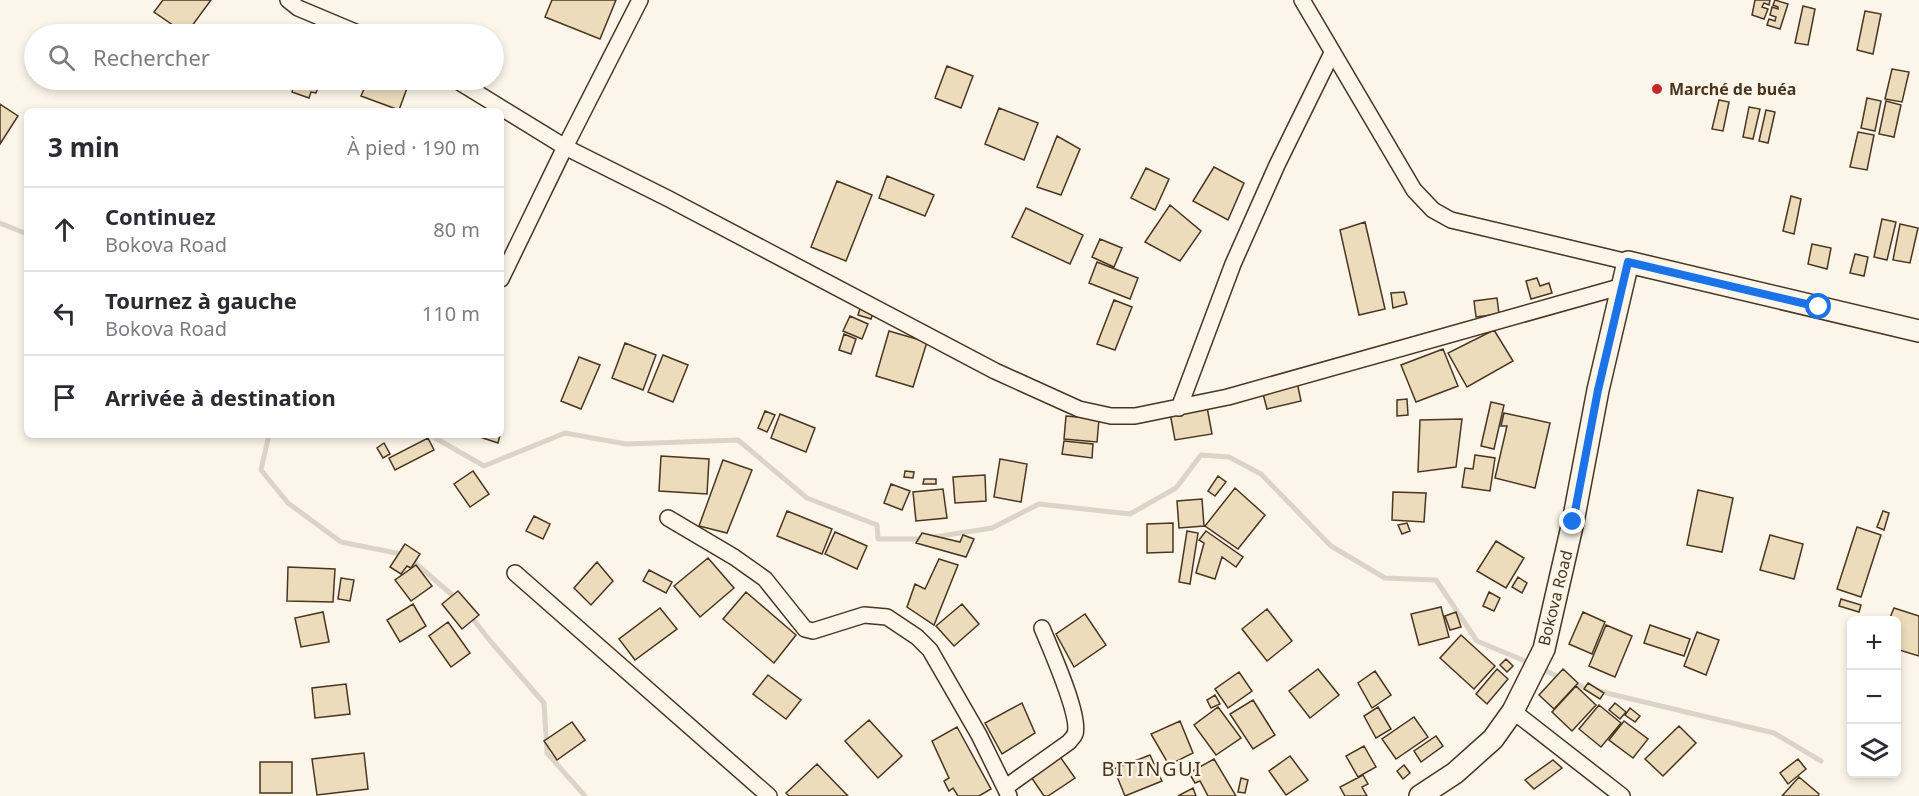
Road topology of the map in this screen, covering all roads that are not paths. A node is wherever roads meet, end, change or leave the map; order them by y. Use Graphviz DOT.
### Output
graph roads {
  1 [pos="288,0"];
  2 [pos="640,0"];
  3 [pos="1302,0"];
  4 [pos="336,24"];
  5 [pos="1332,53"];
  6 [pos="472,90"];
  7 [pos="502,108"];
  8 [pos="504,109"];
  9 [pos="566,147"];
  10 [pos="1628,262"];
  11 [pos="504,273"];
  12 [pos="1623,286"];
  13 [pos="1919,332"];
  14 [pos="1179,408"];
  15 [pos="668,518"];
  16 [pos="515,573"];
  17 [pos="1042,628"];
  18 [pos="1513,711"];
  19 [pos="1007,792"];
  20 [pos="769,796"];
  21 [pos="1420,796"];
  22 [pos="1622,796"];
  1 -- 4 [label="street"];
  2 -- 9 [label="street"];
  3 -- 5 [label="street"];
  5 -- 10 [label="street"];
  5 -- 14 [label="street"];
  6 -- 7 [label="street"];
  8 -- 9 [label="street"];
  9 -- 11 [label="street"];
  9 -- 14 [label="street"];
  10 -- 12 [label="street, Bokova Road"];
  10 -- 13 [label="street"];
  12 -- 14 [label="street"];
  12 -- 18 [label="street, Bokova Road"];
  15 -- 19 [label="street"];
  16 -- 20 [label="street"];
  17 -- 19 [label="street"];
  18 -- 21 [label="street, Bokova Road"];
  18 -- 22 [label="street"];
}
